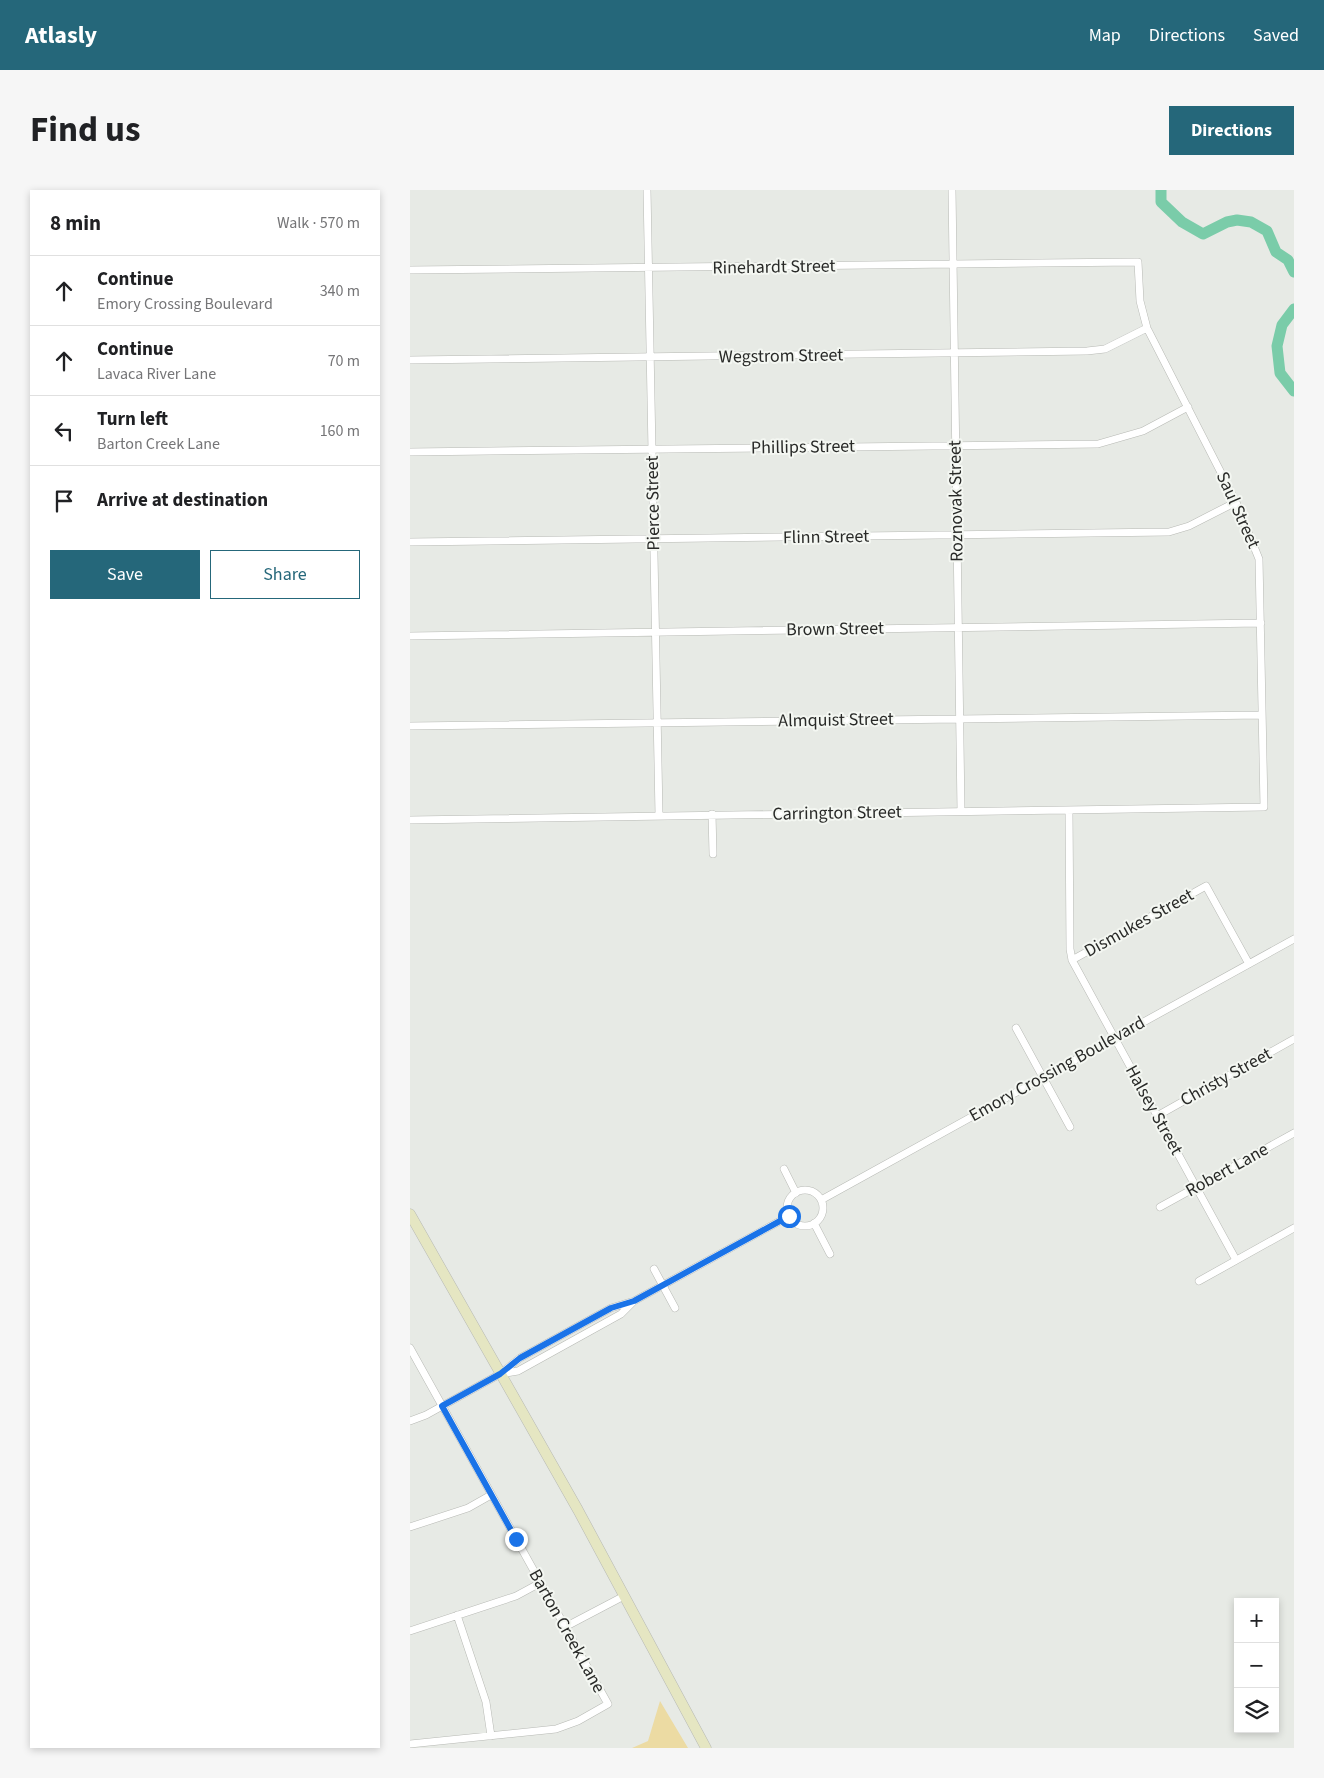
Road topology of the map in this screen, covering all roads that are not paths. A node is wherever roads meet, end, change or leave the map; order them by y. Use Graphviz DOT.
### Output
graph roads {
  1 [pos="647,190"];
  2 [pos="952,190"];
  3 [pos="1138,262"];
  4 [pos="953,264"];
  5 [pos="650,268"];
  6 [pos="410,270"];
  7 [pos="1147,328"];
  8 [pos="954,353"];
  9 [pos="650,358"];
  10 [pos="410,360"];
  11 [pos="1188,407"];
  12 [pos="955,445"];
  13 [pos="652,448"];
  14 [pos="410,452"];
  15 [pos="1236,502"];
  16 [pos="956,536"];
  17 [pos="654,539"];
  18 [pos="410,542"];
  19 [pos="1261,623"];
  20 [pos="958,627"];
  21 [pos="656,633"];
  22 [pos="410,636"];
  23 [pos="1262,714"];
  24 [pos="958,719"];
  25 [pos="658,723"];
  26 [pos="410,726"];
  27 [pos="1264,807"];
  28 [pos="1068,810"];
  29 [pos="961,812"];
  30 [pos="712,814"];
  31 [pos="659,815"];
  32 [pos="410,820"];
  33 [pos="713,854"];
  34 [pos="1294,939"];
  35 [pos="1072,960"];
  36 [pos="1248,964"];
  37 [pos="1016,1028"];
  38 [pos="1114,1037"];
  39 [pos="1294,1039"];
  40 [pos="1042,1077"];
  41 [pos="1157,1116"];
  42 [pos="1070,1128"];
  43 [pos="1294,1133"];
  44 [pos="784,1169"];
  45 [pos="1196,1187"];
  46 [pos="796,1193"];
  47 [pos="821,1200"];
  48 [pos="1160,1207"];
  49 [pos="410,1214"];
  50 [pos="789,1216"];
  51 [pos="814,1223"];
  52 [pos="1294,1228"];
  53 [pos="830,1254"];
  54 [pos="1236,1260"];
  55 [pos="654,1269"];
  56 [pos="1200,1281"];
  57 [pos="662,1285"];
  58 [pos="634,1301"];
  59 [pos="675,1308"];
  60 [pos="410,1348"];
  61 [pos="500,1374"];
  62 [pos="442,1406"];
  63 [pos="410,1422"];
  64 [pos="491,1495"];
  65 [pos="410,1527"];
  66 [pos="540,1583"];
  67 [pos="624,1596"];
  68 [pos="457,1616"];
  69 [pos="565,1627"];
  70 [pos="410,1631"];
  71 [pos="490,1736"];
  72 [pos="410,1744"];
  73 [pos="706,1747"];
  1 -- 5 [label="street, Pierce Street"];
  2 -- 4 [label="street, Roznovak Street"];
  3 -- 4 [label="street, Rinehardt Street"];
  3 -- 7 [label="street, Saul Street"];
  4 -- 5 [label="street, Rinehardt Street"];
  4 -- 8 [label="street, Roznovak Street"];
  5 -- 6 [label="street, Rinehardt Street"];
  5 -- 9 [label="street, Pierce Street"];
  7 -- 8 [label="street, Wegstrom Street"];
  7 -- 11 [label="street, Saul Street"];
  8 -- 9 [label="street, Wegstrom Street"];
  8 -- 12 [label="street, Roznovak Street"];
  9 -- 10 [label="street, Wegstrom Street"];
  9 -- 13 [label="street, Pierce Street"];
  11 -- 12 [label="street, Phillips Street"];
  11 -- 15 [label="street, Saul Street"];
  12 -- 13 [label="street, Phillips Street"];
  12 -- 16 [label="street, Roznovak Street"];
  13 -- 14 [label="street, Phillips Street"];
  13 -- 17 [label="street, Pierce Street"];
  15 -- 16 [label="street, Flinn Street"];
  15 -- 19 [label="street, Saul Street"];
  16 -- 17 [label="street, Flinn Street"];
  16 -- 20 [label="street, Roznovak Street"];
  17 -- 18 [label="street, Flinn Street"];
  17 -- 21 [label="street, Pierce Street"];
  19 -- 20 [label="street, Brown Street"];
  19 -- 23 [label="street, Saul Street"];
  20 -- 21 [label="street, Brown Street"];
  20 -- 24 [label="street, Roznovak Street"];
  21 -- 22 [label="street, Brown Street"];
  21 -- 25 [label="street, Pierce Street"];
  23 -- 24 [label="street, Almquist Street"];
  23 -- 27 [label="street, Saul Street"];
  24 -- 25 [label="street, Almquist Street"];
  24 -- 29 [label="street, Roznovak Street"];
  25 -- 26 [label="street, Almquist Street"];
  25 -- 31 [label="street, Pierce Street"];
  27 -- 28 [label="street, Carrington Street"];
  28 -- 29 [label="street, Carrington Street"];
  28 -- 35 [label="street, Halsey Street"];
  29 -- 30 [label="street, Carrington Street"];
  30 -- 31 [label="street, Carrington Street"];
  30 -- 33 [label="street"];
  31 -- 32 [label="street, Carrington Street"];
  34 -- 36 [label="street, Emory Crossing Boulevard"];
  35 -- 36 [label="street, Dismukes Street"];
  35 -- 38 [label="street, Halsey Street"];
  36 -- 38 [label="street, Emory Crossing Boulevard"];
  37 -- 40 [label="street"];
  38 -- 40 [label="street, Emory Crossing Boulevard"];
  38 -- 41 [label="street, Halsey Street"];
  39 -- 41 [label="street, Christy Street"];
  40 -- 42 [label="street"];
  40 -- 47 [label="street, Emory Crossing Boulevard"];
  41 -- 45 [label="street, Halsey Street"];
  43 -- 45 [label="street, Robert Lane"];
  44 -- 46 [label="street"];
  45 -- 48 [label="street, Robert Lane"];
  45 -- 54 [label="street, Halsey Street"];
  46 -- 47 [label="street"];
  46 -- 50 [label="street"];
  47 -- 51 [label="street"];
  49 -- 61 [label="main road"];
  50 -- 51 [label="street"];
  50 -- 57 [label="street"];
  51 -- 53 [label="street"];
  52 -- 54 [label="street"];
  54 -- 56 [label="street"];
  55 -- 57 [label="street"];
  57 -- 58 [label="street"];
  57 -- 59 [label="street"];
  58 -- 61 [label="street"];
  58 -- 61 [label="street"];
  60 -- 62 [label="street, Barton Creek Lane"];
  61 -- 62 [label="street"];
  61 -- 67 [label="main road"];
  62 -- 63 [label="street"];
  62 -- 64 [label="street, Barton Creek Lane"];
  64 -- 65 [label="street"];
  64 -- 66 [label="street, Barton Creek Lane"];
  66 -- 68 [label="street"];
  66 -- 69 [label="street, Barton Creek Lane"];
  67 -- 69 [label="street"];
  67 -- 73 [label="main road"];
  68 -- 70 [label="street"];
  68 -- 71 [label="street"];
  69 -- 71 [label="street, Barton Creek Lane"];
  71 -- 72 [label="street"];
}
